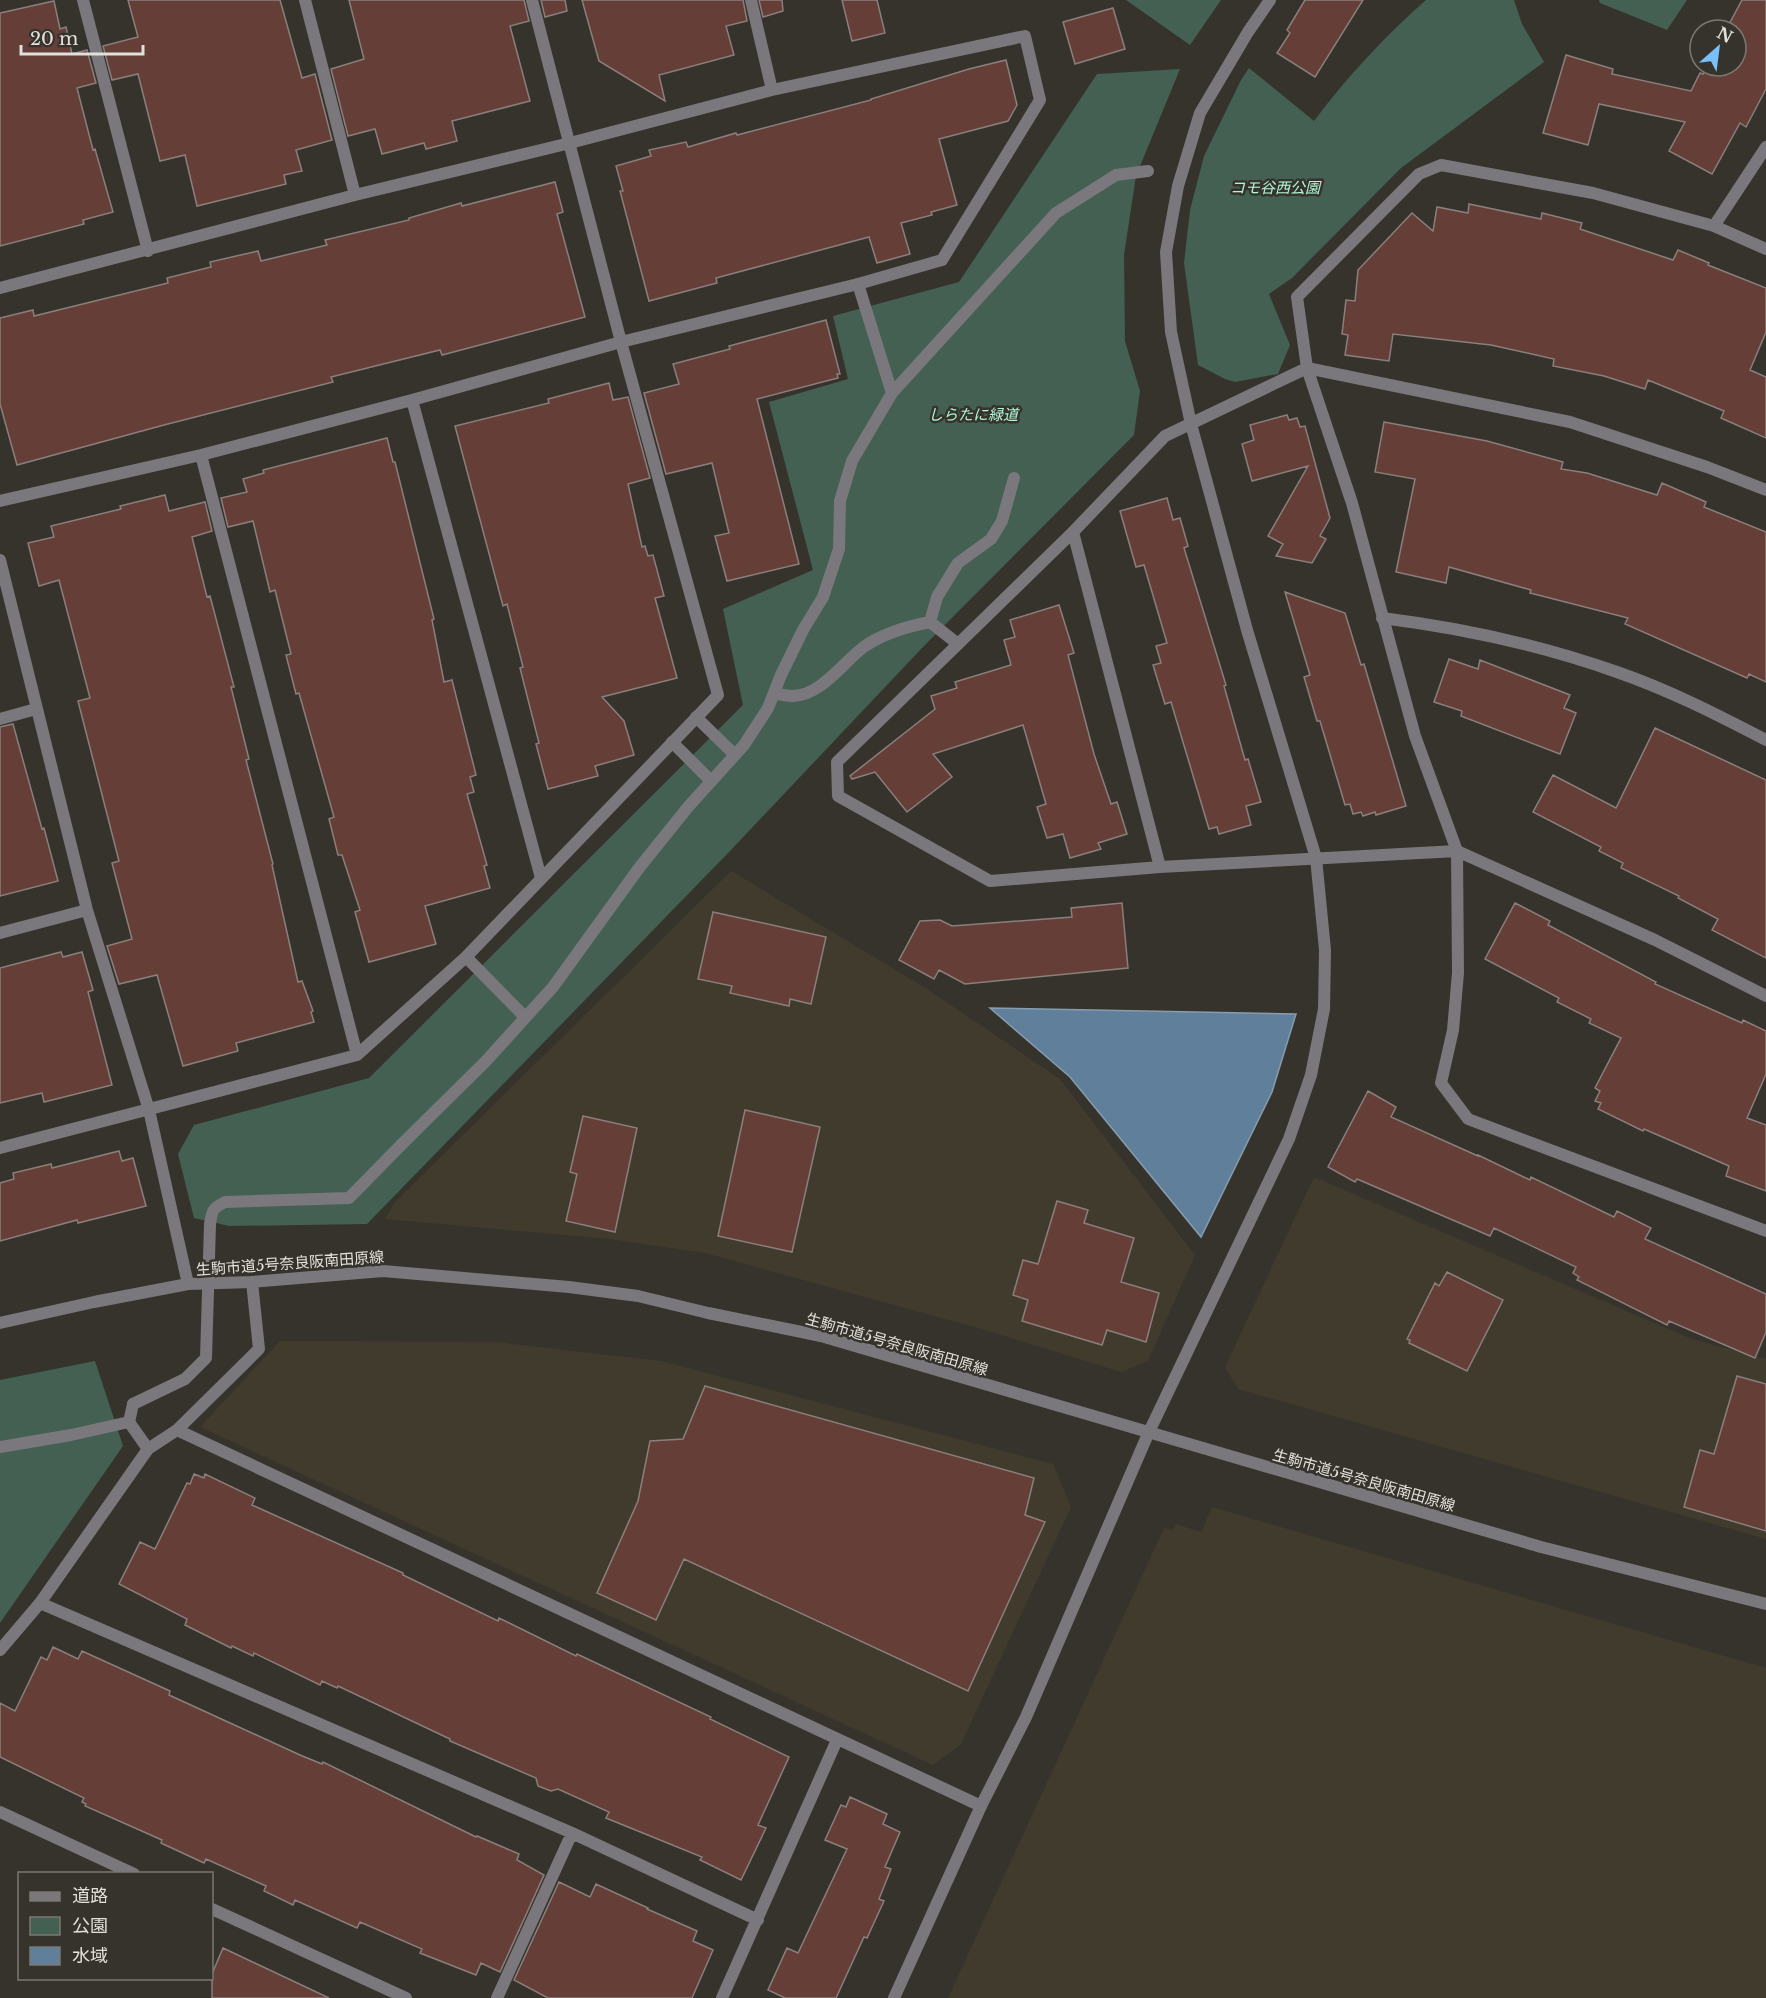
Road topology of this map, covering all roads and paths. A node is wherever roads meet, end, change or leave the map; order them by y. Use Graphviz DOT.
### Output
graph roads {
  1 [pos="83,0"];
  2 [pos="305,0"];
  3 [pos="532,0"];
  4 [pos="751,0"];
  5 [pos="1270,0"];
  6 [pos="772,90"];
  7 [pos="570,143"];
  8 [pos="1766,147"];
  9 [pos="1149,171"];
  10 [pos="355,195"];
  11 [pos="1714,226"];
  12 [pos="1766,249"];
  13 [pos="148,251"];
  14 [pos="858,284"];
  15 [pos="0,288"];
  16 [pos="621,342"];
  17 [pos="1307,368"];
  18 [pos="892,393"];
  19 [pos="412,400"];
  20 [pos="1191,424"];
  21 [pos="201,455"];
  22 [pos="1014,478"];
  23 [pos="1766,490"];
  24 [pos="0,501"];
  25 [pos="1073,532"];
  26 [pos="0,560"];
  27 [pos="1382,618"];
  28 [pos="930,622"];
  29 [pos="958,645"];
  30 [pos="774,694"];
  31 [pos="36,709"];
  32 [pos="696,717"];
  33 [pos="0,719"];
  34 [pos="1766,740"];
  35 [pos="672,742"];
  36 [pos="735,754"];
  37 [pos="711,781"];
  38 [pos="1457,851"];
  39 [pos="1316,858"];
  40 [pos="1160,867"];
  41 [pos="541,878"];
  42 [pos="87,910"];
  43 [pos="0,933"];
  44 [pos="466,957"];
  45 [pos="1766,996"];
  46 [pos="525,1017"];
  47 [pos="357,1055"];
  48 [pos="149,1110"];
  49 [pos="0,1148"];
  50 [pos="1766,1231"];
  51 [pos="252,1282"];
  52 [pos="188,1284"];
  53 [pos="0,1323"];
  54 [pos="129,1422"];
  55 [pos="177,1430"];
  56 [pos="1149,1434"];
  57 [pos="0,1447"];
  58 [pos="148,1449"];
  59 [pos="40,1603"];
  60 [pos="1766,1604"];
  61 [pos="0,1650"];
  62 [pos="837,1740"];
  63 [pos="981,1806"];
  64 [pos="0,1812"];
  65 [pos="572,1833"];
  66 [pos="130,1872"];
  67 [pos="213,1909"];
  68 [pos="758,1920"];
  69 [pos="406,1998"];
  70 [pos="497,1998"];
  71 [pos="722,1998"];
  72 [pos="894,1998"];
  1 -- 13 [label="street"];
  2 -- 10 [label="street"];
  3 -- 7 [label="street"];
  4 -- 6 [label="street"];
  5 -- 20 [label="street"];
  6 -- 7 [label="street"];
  6 -- 14 [label="street"];
  7 -- 10 [label="street"];
  7 -- 16 [label="street"];
  8 -- 11 [label="street"];
  9 -- 18 [label="street"];
  10 -- 13 [label="street"];
  11 -- 12 [label="street"];
  11 -- 17 [label="street"];
  13 -- 15 [label="street"];
  14 -- 16 [label="street"];
  14 -- 18 [label="street"];
  16 -- 19 [label="street"];
  16 -- 32 [label="street"];
  17 -- 20 [label="street"];
  17 -- 23 [label="street"];
  17 -- 27 [label="street"];
  18 -- 30 [label="street"];
  19 -- 21 [label="street"];
  19 -- 41 [label="street"];
  20 -- 25 [label="street"];
  20 -- 39 [label="street"];
  21 -- 24 [label="street"];
  21 -- 47 [label="street"];
  22 -- 28 [label="street"];
  25 -- 29 [label="street"];
  25 -- 40 [label="street"];
  26 -- 31 [label="street"];
  27 -- 34 [label="street"];
  27 -- 38 [label="street"];
  28 -- 29 [label="street"];
  28 -- 30 [label="street"];
  29 -- 40 [label="street"];
  30 -- 36 [label="street"];
  31 -- 33 [label="street"];
  31 -- 42 [label="street"];
  32 -- 35 [label="street"];
  32 -- 36 [label="street"];
  35 -- 37 [label="street"];
  35 -- 41 [label="street"];
  36 -- 37 [label="street"];
  37 -- 46 [label="street"];
  38 -- 39 [label="street"];
  38 -- 45 [label="street"];
  38 -- 50 [label="street"];
  39 -- 40 [label="street"];
  39 -- 56 [label="street"];
  41 -- 44 [label="street"];
  42 -- 43 [label="street"];
  42 -- 48 [label="street"];
  44 -- 46 [label="street"];
  44 -- 47 [label="street"];
  46 -- 54 [label="street, bridge"];
  47 -- 48 [label="street"];
  48 -- 49 [label="street"];
  48 -- 52 [label="street"];
  51 -- 52 [label="street, 生駒市道5号奈良阪南田原線"];
  51 -- 55 [label="street"];
  51 -- 56 [label="street, 生駒市道5号奈良阪南田原線"];
  52 -- 53 [label="street, 生駒市道5号奈良阪南田原線"];
  54 -- 57 [label="street"];
  54 -- 58 [label="street"];
  55 -- 58 [label="street"];
  55 -- 62 [label="street"];
  56 -- 60 [label="street, 生駒市道5号奈良阪南田原線"];
  56 -- 63 [label="street"];
  58 -- 59 [label="street"];
  59 -- 61 [label="street"];
  59 -- 65 [label="street"];
  62 -- 63 [label="street"];
  62 -- 68 [label="street"];
  63 -- 72 [label="street"];
  64 -- 66 [label="street"];
  65 -- 68 [label="street"];
  65 -- 70 [label="street"];
  67 -- 69 [label="street"];
  68 -- 71 [label="street"];
}
